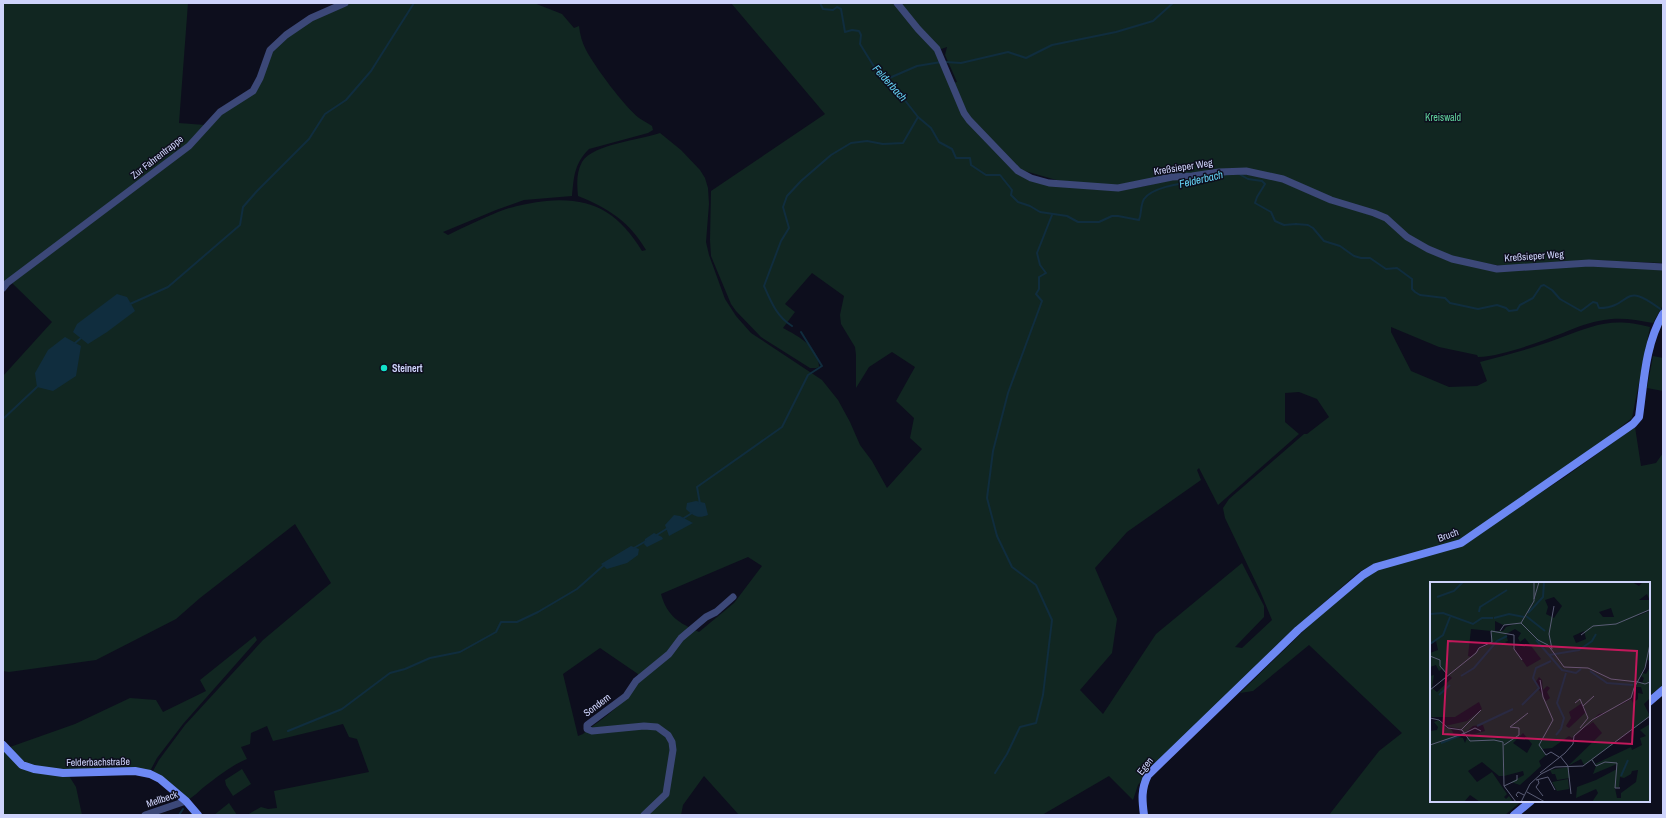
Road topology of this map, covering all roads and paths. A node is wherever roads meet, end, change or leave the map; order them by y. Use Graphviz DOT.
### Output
graph roads {
  1 [pos="345,3"];
  2 [pos="897,3"];
  3 [pos="1663,267"];
  4 [pos="3,288"];
  5 [pos="1663,314"];
  6 [pos="733,597"];
  7 [pos="1663,690"];
  8 [pos="1650,701"];
  9 [pos="1186,739"];
  10 [pos="3,746"];
  11 [pos="1529,802"];
  12 [pos="188,803"];
  13 [pos="145,815"];
  14 [pos="198,815"];
  15 [pos="644,815"];
  16 [pos="1144,815"];
  17 [pos="1514,815"];
  1 -- 4 [label="street, Zur Fahrentrappe"];
  2 -- 3 [label="street, Kreßsieper Weg"];
  5 -- 9 [label="street, Bruch"];
  6 -- 15 [label="street, Sondern"];
  7 -- 8 [label="street"];
  9 -- 16 [label="street, Egen"];
  10 -- 12 [label="street, Felderbachstraße"];
  11 -- 17 [label="street"];
  12 -- 13 [label="street, Mellbeck"];
  12 -- 14 [label="street, Felderbachstraße"];
}
